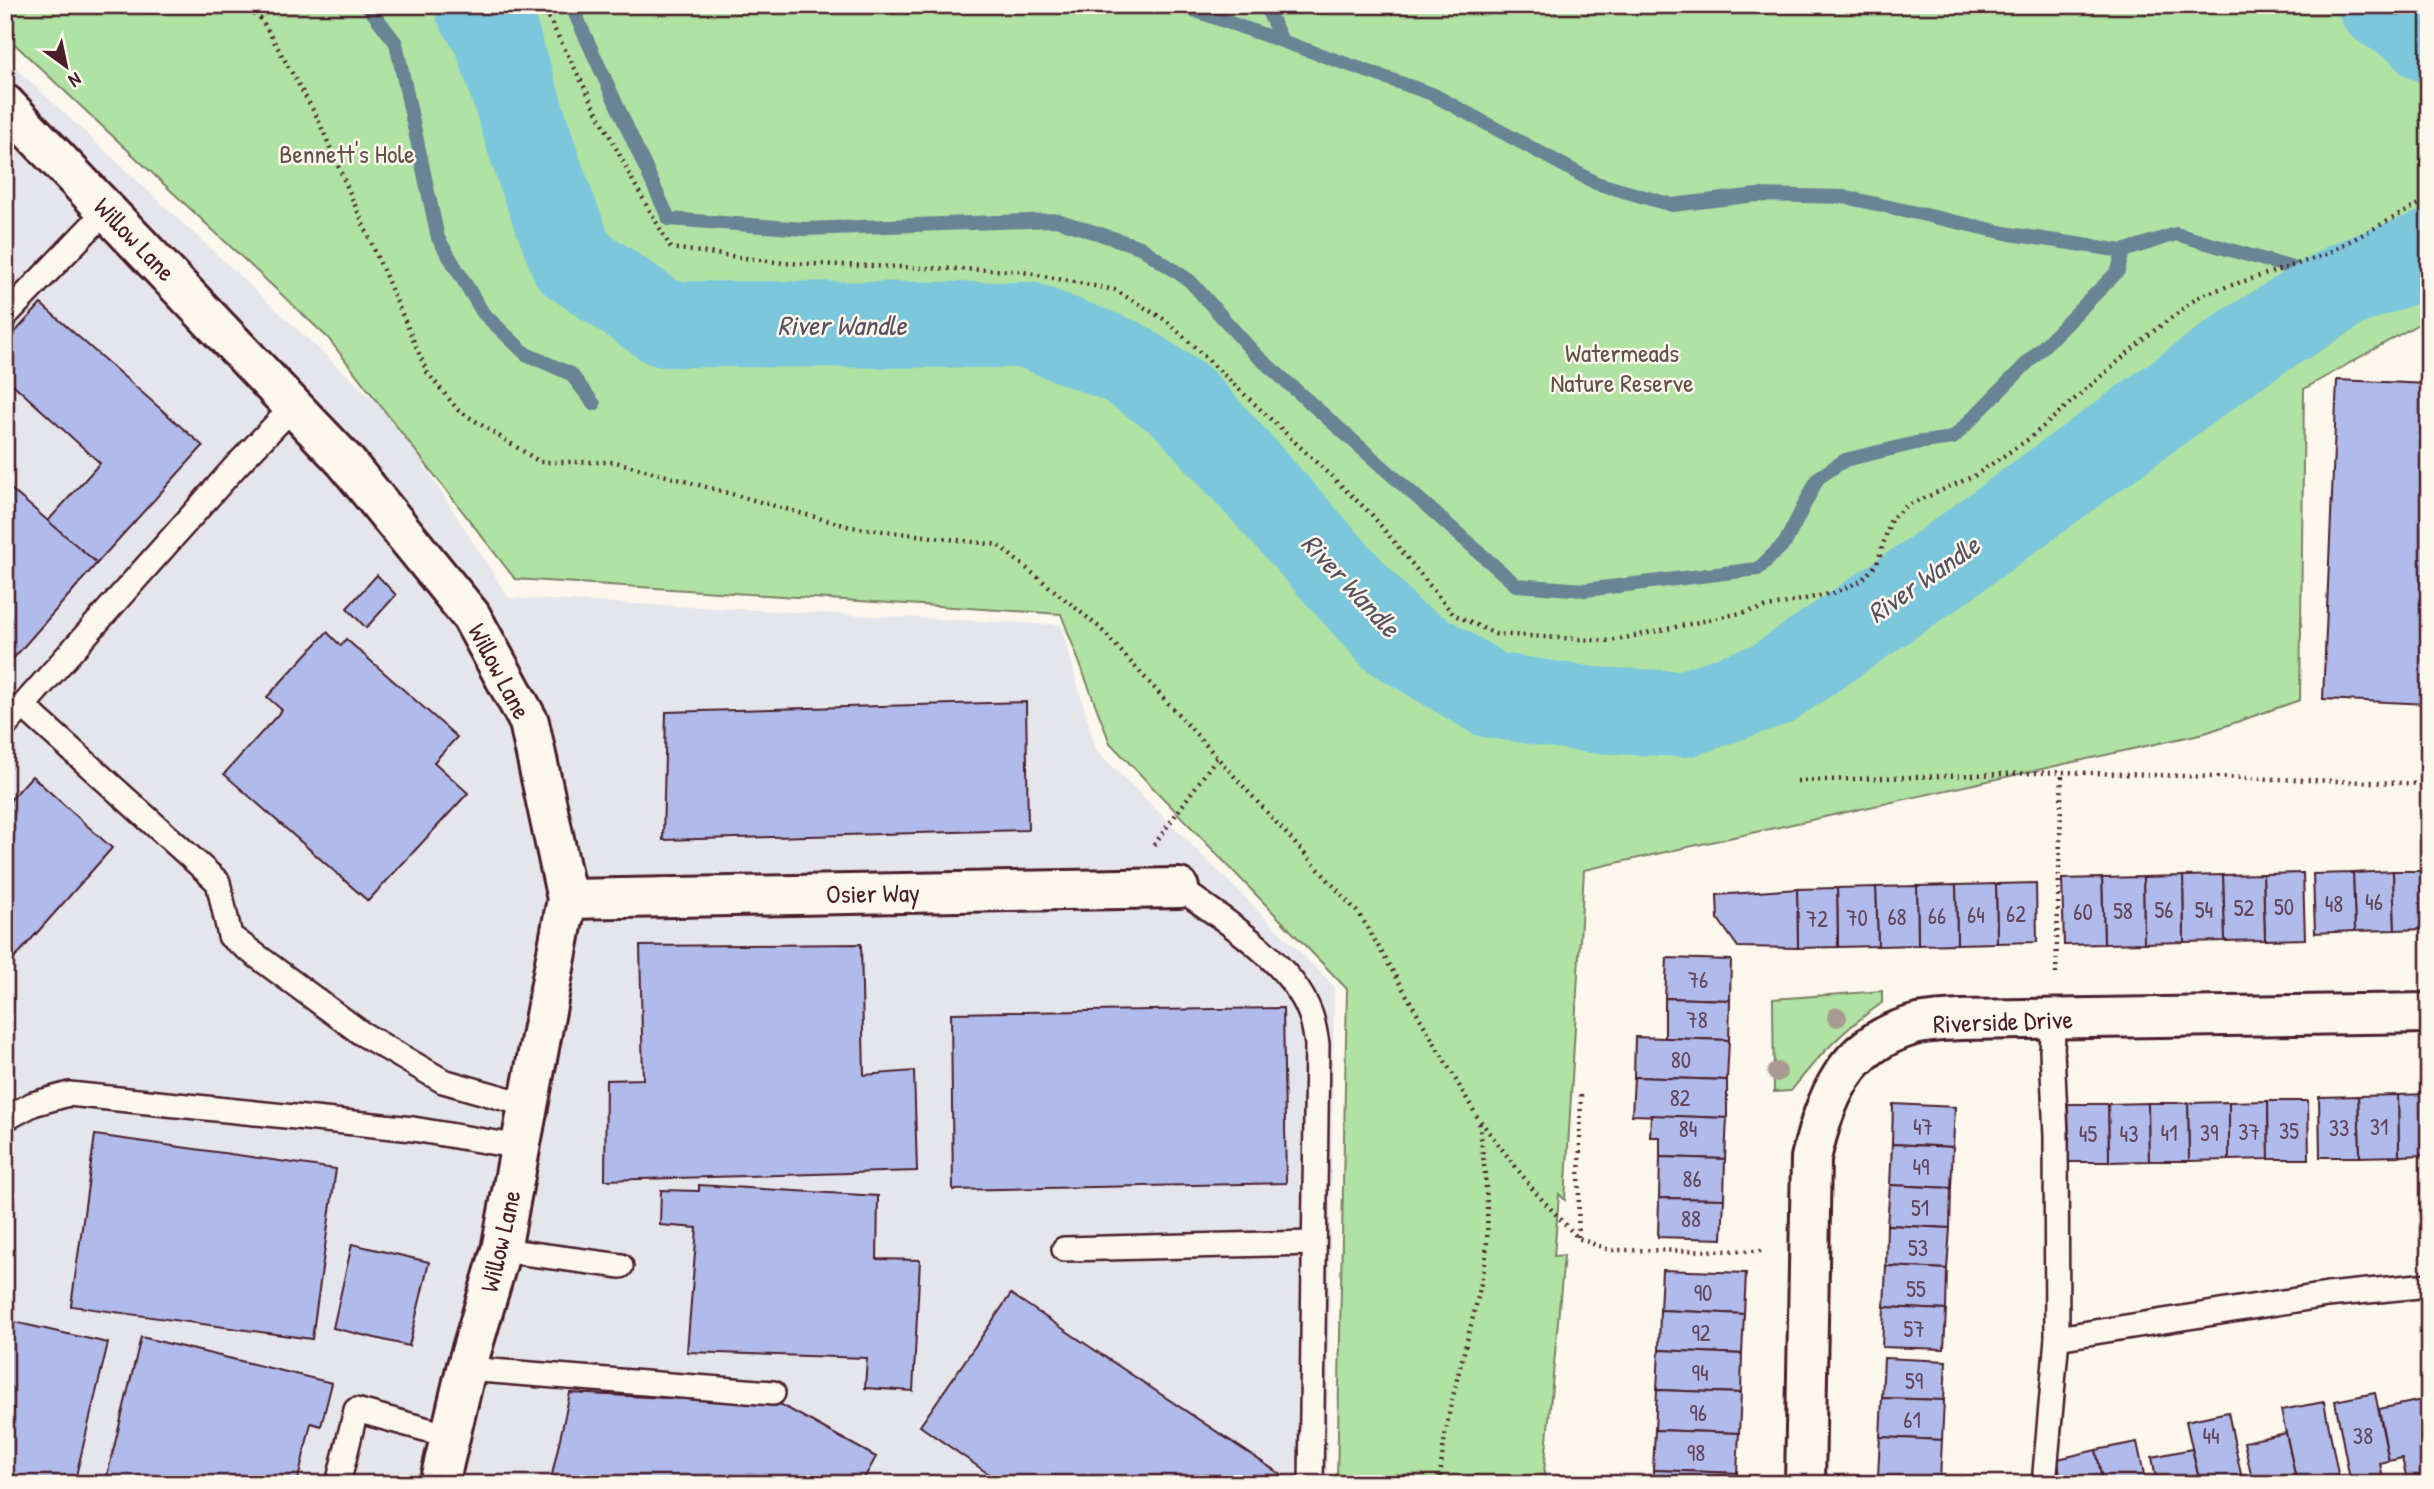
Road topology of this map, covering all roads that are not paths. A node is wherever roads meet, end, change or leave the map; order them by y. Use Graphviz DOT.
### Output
graph roads {
  1 [pos="6,107"];
  2 [pos="107,210"];
  3 [pos="5,316"];
  4 [pos="295,405"];
  5 [pos="23,706"];
  6 [pos="5,726"];
  7 [pos="1179,888"];
  8 [pos="566,899"];
  9 [pos="2429,1013"];
  10 [pos="2054,1018"];
  11 [pos="528,1105"];
  12 [pos="5,1119"];
  13 [pos="520,1147"];
  14 [pos="1314,1243"];
  15 [pos="1064,1249"];
  16 [pos="501,1250"];
  17 [pos="621,1266"];
  18 [pos="2429,1285"];
  19 [pos="2057,1338"];
  20 [pos="466,1369"];
  21 [pos="774,1393"];
  22 [pos="450,1436"];
  23 [pos="338,1484"];
  24 [pos="439,1484"];
  25 [pos="1311,1484"];
  26 [pos="1805,1484"];
  27 [pos="2044,1484"];
  1 -- 2 [label="street, Willow Lane"];
  2 -- 3 [label="lane"];
  2 -- 4 [label="street, Willow Lane"];
  4 -- 5 [label="lane"];
  4 -- 8 [label="street, Willow Lane"];
  5 -- 6 [label="lane"];
  5 -- 11 [label="lane"];
  7 -- 8 [label="street, Osier Way"];
  7 -- 14 [label="lane"];
  8 -- 11 [label="street, Willow Lane"];
  9 -- 10 [label="street, Riverside Drive"];
  10 -- 19 [label="lane"];
  10 -- 26 [label="street, Riverside Drive"];
  11 -- 13 [label="street, Willow Lane"];
  12 -- 13 [label="lane"];
  13 -- 16 [label="street, Willow Lane"];
  14 -- 15 [label="lane"];
  14 -- 25 [label="lane"];
  16 -- 17 [label="lane"];
  16 -- 20 [label="street, Willow Lane"];
  18 -- 19 [label="lane"];
  19 -- 27 [label="lane"];
  20 -- 21 [label="lane"];
  20 -- 22 [label="street, Willow Lane"];
  22 -- 23 [label="lane"];
  22 -- 24 [label="street, Willow Lane"];
}
